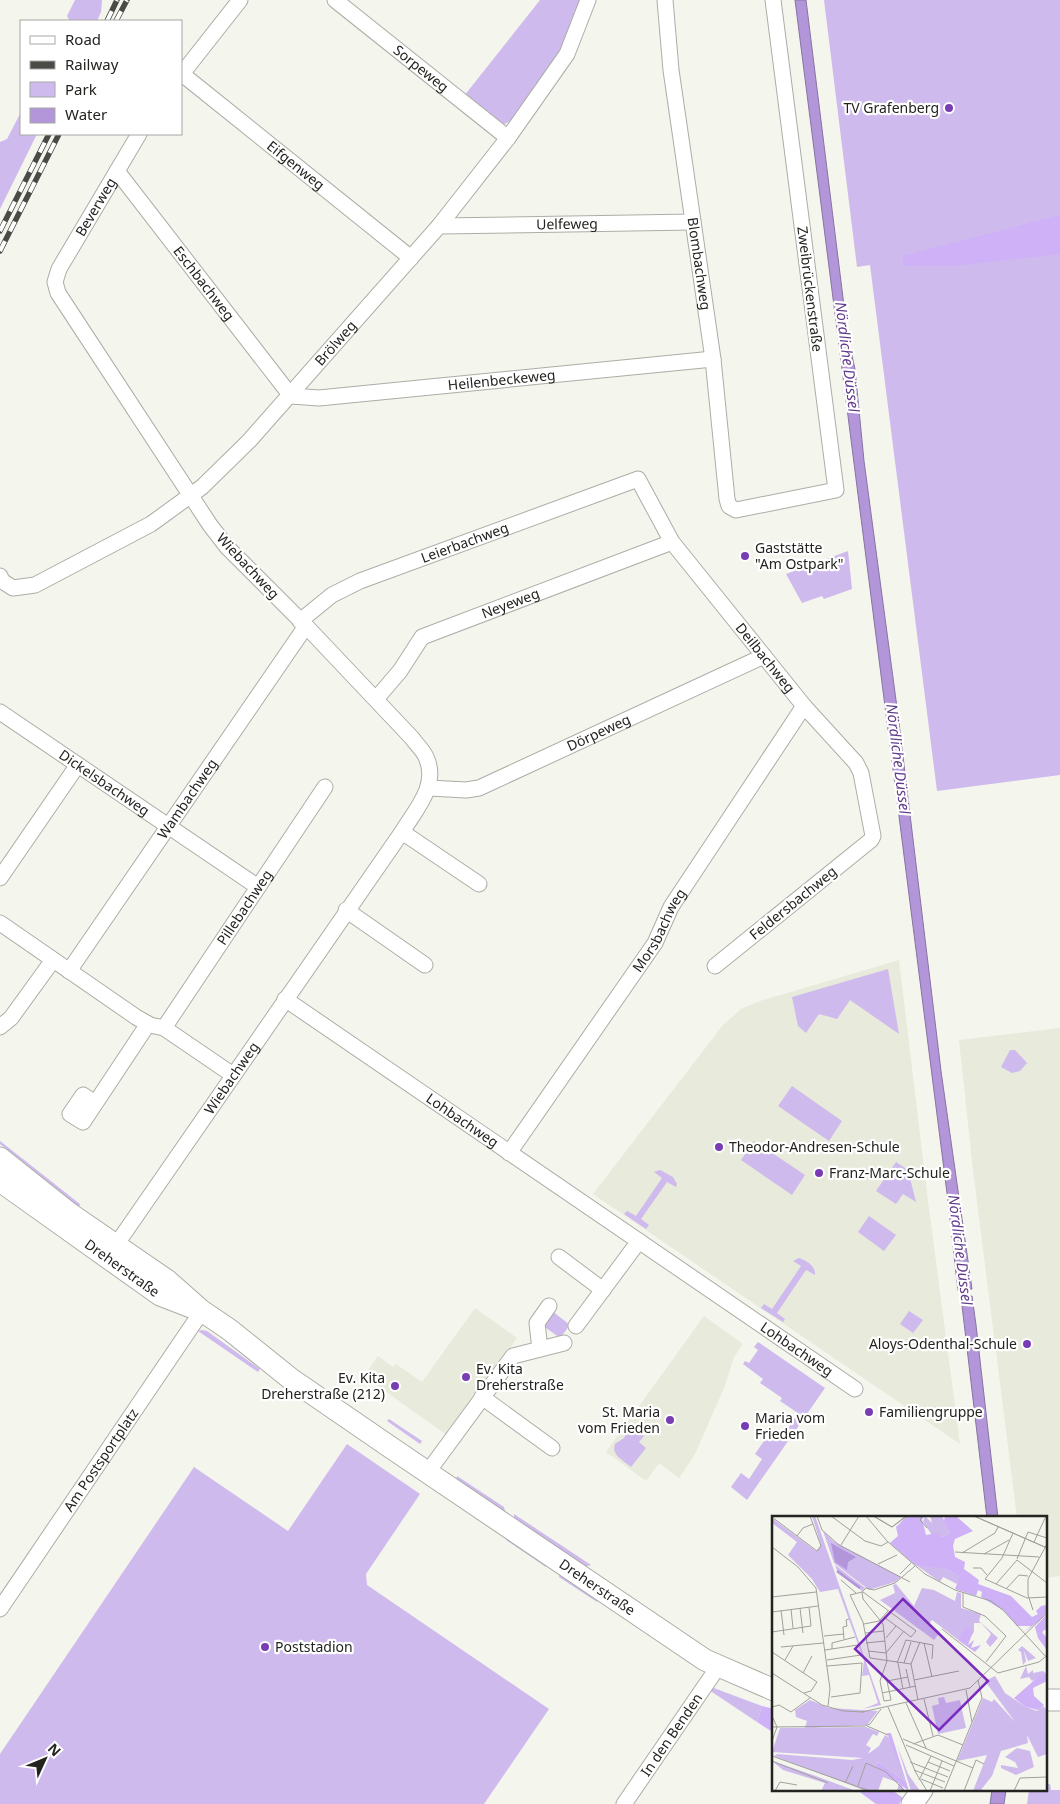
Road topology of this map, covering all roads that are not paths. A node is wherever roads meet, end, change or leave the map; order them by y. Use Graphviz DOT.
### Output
graph roads {
  1 [pos="240,0"];
  2 [pos="335,0"];
  3 [pos="588,0"];
  4 [pos="665,0"];
  5 [pos="773,0"];
  6 [pos="182,74"];
  7 [pos="138,135"];
  8 [pos="508,138"];
  9 [pos="118,171"];
  10 [pos="693,222"];
  11 [pos="439,226"];
  12 [pos="411,258"];
  13 [pos="55,282"];
  14 [pos="713,359"];
  15 [pos="290,396"];
  16 [pos="638,479"];
  17 [pos="191,497"];
  18 [pos="749,508"];
  19 [pos="672,542"];
  20 [pos="1,579"];
  21 [pos="303,624"];
  22 [pos="764,656"];
  23 [pos="376,699"];
  24 [pos="804,706"];
  25 [pos="0,712"];
  26 [pos="77,766"];
  27 [pos="325,787"];
  28 [pos="429,788"];
  29 [pos="168,826"];
  30 [pos="402,832"];
  31 [pos="871,840"];
  32 [pos="0,878"];
  33 [pos="479,884"];
  34 [pos="258,887"];
  35 [pos="346,910"];
  36 [pos="0,923"];
  37 [pos="53,960"];
  38 [pos="425,964"];
  39 [pos="715,966"];
  40 [pos="69,971"];
  41 [pos="285,999"];
  42 [pos="148,1024"];
  43 [pos="0,1027"];
  44 [pos="164,1028"];
  45 [pos="233,1074"];
  46 [pos="95,1103"];
  47 [pos="510,1153"];
  48 [pos="0,1158"];
  49 [pos="0,1181"];
  50 [pos="47,1213"];
  51 [pos="639,1241"];
  52 [pos="116,1245"];
  53 [pos="558,1257"];
  54 [pos="603,1290"];
  55 [pos="549,1306"];
  56 [pos="202,1311"];
  57 [pos="576,1326"];
  58 [pos="564,1343"];
  59 [pos="540,1349"];
  60 [pos="855,1389"];
  61 [pos="482,1397"];
  62 [pos="552,1448"];
  63 [pos="427,1473"];
  64 [pos="0,1609"];
  65 [pos="718,1667"];
  66 [pos="772,1689"];
  67 [pos="921,1792"];
  68 [pos="624,1804"];
  69 [pos="912,1804"];
  1 -- 6 [label="street"];
  2 -- 8 [label="street, Sorpeweg"];
  3 -- 8 [label="street, Brölweg"];
  4 -- 10 [label="street, Blombachweg"];
  5 -- 18 [label="street, Zweibrückenstraße"];
  6 -- 12 [label="street, Eifgenweg"];
  7 -- 9 [label="street, Beverweg"];
  8 -- 11 [label="street, Brölweg"];
  9 -- 13 [label="street, Beverweg"];
  9 -- 15 [label="street, Eschbachweg"];
  10 -- 11 [label="street, Uelfeweg"];
  10 -- 14 [label="street, Blombachweg"];
  11 -- 12 [label="street, Brölweg"];
  12 -- 15 [label="street, Brölweg"];
  13 -- 17 [label="street, Wiebachweg"];
  14 -- 15 [label="street, Heilenbeckeweg"];
  14 -- 18 [label="street, Blombachweg"];
  15 -- 17 [label="street, Brölweg"];
  16 -- 19 [label="street, Deilbachweg"];
  16 -- 21 [label="street, Leierbachweg"];
  17 -- 20 [label="street, Brölweg"];
  17 -- 21 [label="street, Wiebachweg"];
  19 -- 22 [label="street, Deilbachweg"];
  19 -- 23 [label="street, Neyeweg"];
  21 -- 23 [label="street, Wiebachweg"];
  21 -- 29 [label="street, Wambachweg"];
  22 -- 24 [label="street, Deilbachweg"];
  22 -- 28 [label="street, Dörpeweg"];
  23 -- 28 [label="street, Wiebachweg"];
  24 -- 31 [label="street, Deilbachweg"];
  24 -- 47 [label="street, Morsbachweg"];
  25 -- 26 [label="street, Dickelsbachweg"];
  26 -- 29 [label="street, Dickelsbachweg"];
  26 -- 32 [label="street"];
  27 -- 34 [label="street, Pillebachweg"];
  28 -- 30 [label="street, Wiebachweg"];
  29 -- 34 [label="street, Dickelsbachweg"];
  29 -- 40 [label="street, Wambachweg"];
  30 -- 33 [label="street"];
  30 -- 35 [label="street, Wiebachweg"];
  31 -- 39 [label="street, Feldersbachweg"];
  34 -- 44 [label="street, Pillebachweg"];
  35 -- 38 [label="street"];
  35 -- 41 [label="street, Wiebachweg"];
  36 -- 37 [label="street"];
  37 -- 40 [label="street"];
  37 -- 43 [label="street"];
  40 -- 42 [label="street"];
  41 -- 45 [label="street, Wiebachweg"];
  41 -- 47 [label="street, Lohbachweg"];
  42 -- 44 [label="street"];
  42 -- 46 [label="street"];
  44 -- 45 [label="street"];
  45 -- 52 [label="street, Wiebachweg"];
  47 -- 51 [label="street, Lohbachweg"];
  48 -- 52 [label="main road, Dreherstraße"];
  49 -- 50 [label="main road, Dreherstraße"];
  50 -- 52 [label="street, Dreherstraße"];
  50 -- 56 [label="main road, Dreherstraße"];
  51 -- 54 [label="street"];
  51 -- 60 [label="street, Lohbachweg"];
  52 -- 56 [label="main road, Dreherstraße"];
  53 -- 54 [label="street"];
  54 -- 57 [label="street"];
  55 -- 59 [label="street"];
  56 -- 63 [label="main road, Dreherstraße"];
  56 -- 64 [label="street, Am Postsportplatz"];
  58 -- 59 [label="street"];
  59 -- 61 [label="street"];
  61 -- 62 [label="street"];
  61 -- 63 [label="street"];
  63 -- 65 [label="main road, Dreherstraße"];
  65 -- 66 [label="main road, Dreherstraße"];
  65 -- 68 [label="street, In den Benden"];
  67 -- 69 [label="main road"];
}
